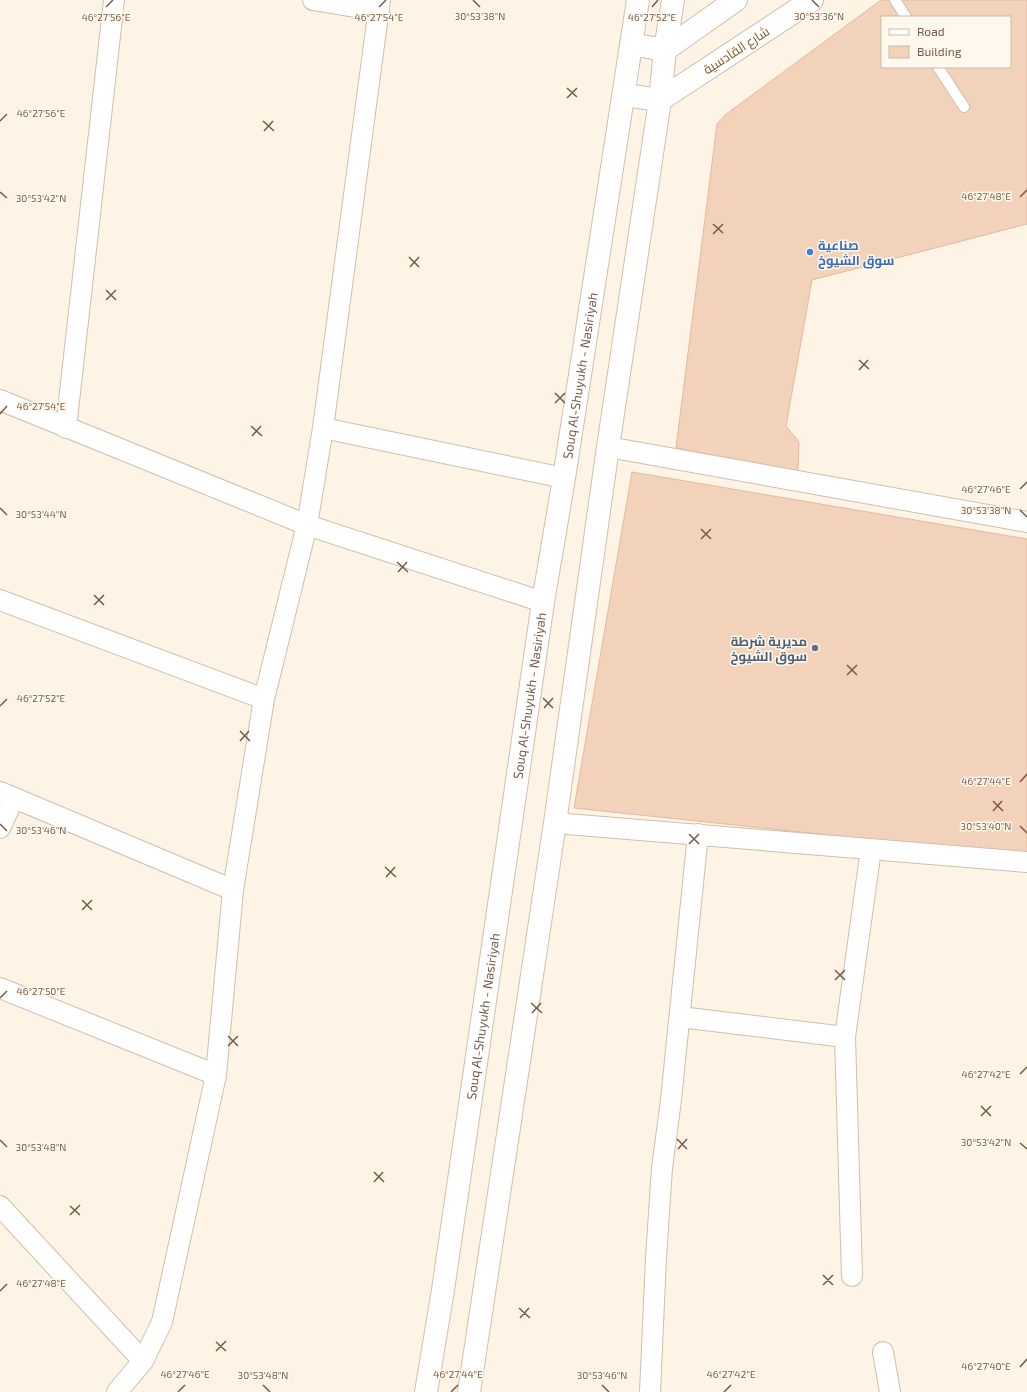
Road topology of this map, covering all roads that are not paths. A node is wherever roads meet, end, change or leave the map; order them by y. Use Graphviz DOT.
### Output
graph roads {
  1 [pos="114,0"];
  2 [pos="313,0"];
  3 [pos="638,0"];
  4 [pos="673,0"];
  5 [pos="736,0"];
  6 [pos="812,0"];
  7 [pos="895,0"];
  8 [pos="380,5"];
  9 [pos="905,16"];
  10 [pos="631,44"];
  11 [pos="666,50"];
  12 [pos="939,68"];
  13 [pos="624,95"];
  14 [pos="660,100"];
  15 [pos="964,107"];
  16 [pos="0,400"];
  17 [pos="66,428"];
  18 [pos="323,428"];
  19 [pos="608,447"];
  20 [pos="564,478"];
  21 [pos="1027,522"];
  22 [pos="307,525"];
  23 [pos="0,600"];
  24 [pos="542,602"];
  25 [pos="264,699"];
  26 [pos="7,795"];
  27 [pos="555,823"];
  28 [pos="0,828"];
  29 [pos="698,834"];
  30 [pos="871,849"];
  31 [pos="1027,862"];
  32 [pos="233,890"];
  33 [pos="0,988"];
  34 [pos="680,1017"];
  35 [pos="845,1037"];
  36 [pos="216,1075"];
  37 [pos="0,1206"];
  38 [pos="852,1276"];
  39 [pos="883,1352"];
  40 [pos="143,1361"];
  41 [pos="117,1392"];
  42 [pos="426,1392"];
  43 [pos="470,1392"];
  44 [pos="650,1392"];
  45 [pos="890,1392"];
  1 -- 17 [label="street"];
  2 -- 8 [label="street"];
  3 -- 10 [label="main road, Souq Al-Shuyukh - Nasiriyah"];
  4 -- 11 [label="main road"];
  5 -- 11 [label="main road"];
  6 -- 14 [label="main road, شارع القادسية"];
  7 -- 9 [label="lane"];
  8 -- 18 [label="street"];
  10 -- 11 [label="main road"];
  10 -- 13 [label="main road, Souq Al-Shuyukh - Nasiriyah"];
  11 -- 14 [label="main road"];
  12 -- 15 [label="lane"];
  13 -- 14 [label="main road"];
  13 -- 20 [label="main road, Souq Al-Shuyukh - Nasiriyah"];
  14 -- 19 [label="main road"];
  16 -- 17 [label="street"];
  17 -- 22 [label="street"];
  18 -- 20 [label="street"];
  18 -- 22 [label="street"];
  19 -- 21 [label="street"];
  19 -- 27 [label="main road"];
  20 -- 24 [label="main road, Souq Al-Shuyukh - Nasiriyah"];
  22 -- 24 [label="street"];
  22 -- 25 [label="street"];
  23 -- 25 [label="street"];
  24 -- 42 [label="main road, Souq Al-Shuyukh - Nasiriyah"];
  25 -- 32 [label="street"];
  26 -- 28 [label="street"];
  26 -- 32 [label="street"];
  27 -- 29 [label="street"];
  27 -- 43 [label="main road"];
  29 -- 30 [label="street"];
  29 -- 34 [label="street"];
  30 -- 31 [label="street"];
  30 -- 35 [label="street"];
  32 -- 36 [label="street"];
  33 -- 36 [label="street"];
  34 -- 35 [label="street"];
  34 -- 44 [label="street"];
  35 -- 38 [label="street"];
  36 -- 40 [label="street"];
  37 -- 40 [label="street"];
  39 -- 45 [label="street"];
  40 -- 41 [label="street"];
}
